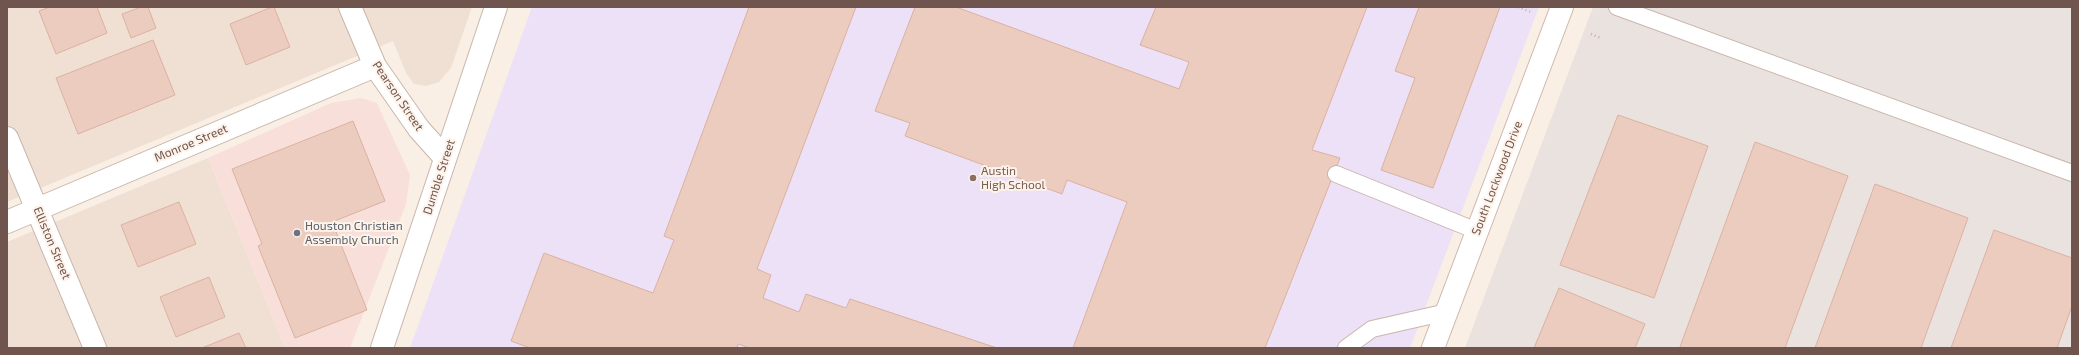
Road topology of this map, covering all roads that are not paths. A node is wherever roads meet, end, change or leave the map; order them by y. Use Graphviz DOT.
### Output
graph roads {
  1 [pos="350,7"];
  2 [pos="496,7"];
  3 [pos="1562,7"];
  4 [pos="1617,7"];
  5 [pos="376,66"];
  6 [pos="7,138"];
  7 [pos="445,158"];
  8 [pos="2072,173"];
  9 [pos="1336,174"];
  10 [pos="37,208"];
  11 [pos="7,222"];
  12 [pos="1477,231"];
  13 [pos="1446,312"];
  14 [pos="95,348"];
  15 [pos="382,348"];
  16 [pos="1346,348"];
  17 [pos="1433,348"];
  1 -- 5 [label="street, Pearson Street"];
  2 -- 7 [label="street, Dumble Street"];
  3 -- 12 [label="street, South Lockwood Drive"];
  4 -- 8 [label="lane"];
  5 -- 7 [label="street, Pearson Street"];
  5 -- 10 [label="street, Monroe Street"];
  6 -- 10 [label="street, Elliston Street"];
  7 -- 15 [label="street, Dumble Street"];
  9 -- 12 [label="lane"];
  10 -- 11 [label="street, Monroe Street"];
  10 -- 14 [label="street, Elliston Street"];
  12 -- 13 [label="street, South Lockwood Drive"];
  13 -- 16 [label="lane"];
  13 -- 17 [label="street, South Lockwood Drive"];
}
